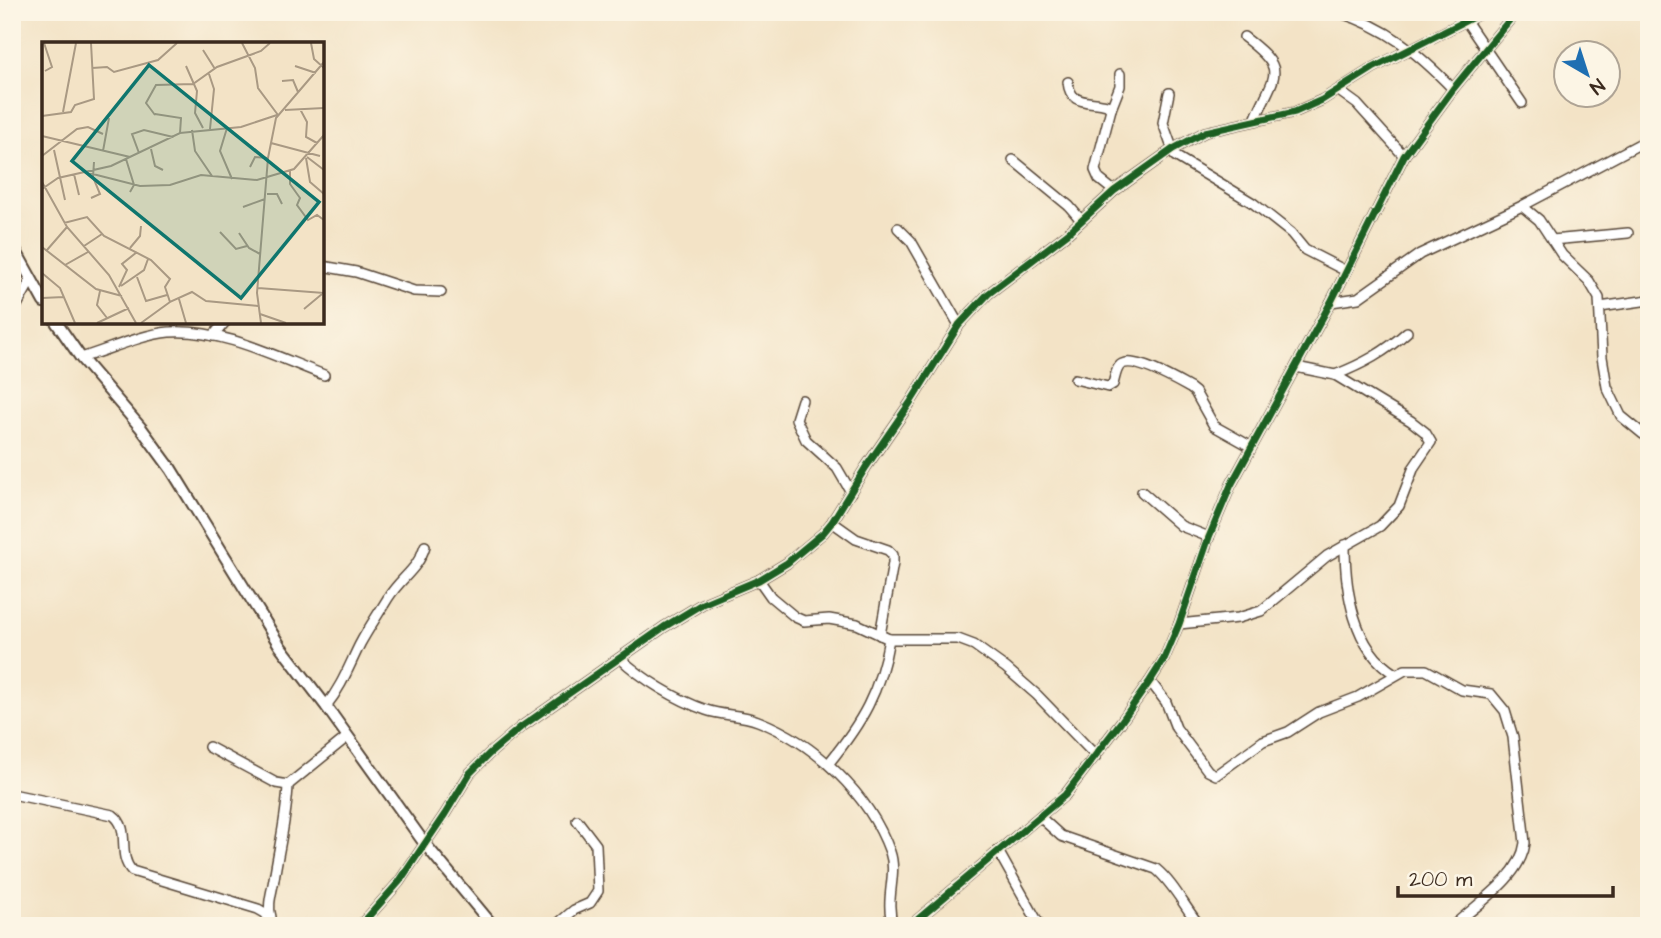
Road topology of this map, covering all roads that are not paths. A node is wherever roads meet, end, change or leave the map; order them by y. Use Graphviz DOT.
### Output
graph roads {
  1 [pos="1338,12"];
  2 [pos="1483,12"];
  3 [pos="1516,12"];
  4 [pos="1463,16"];
  5 [pos="1244,37"];
  6 [pos="1408,50"];
  7 [pos="1486,51"];
  8 [pos="1120,74"];
  9 [pos="1068,82"];
  10 [pos="1452,89"];
  11 [pos="1339,91"];
  12 [pos="1169,93"];
  13 [pos="1522,103"];
  14 [pos="1111,109"];
  15 [pos="1255,120"];
  16 [pos="1649,139"];
  17 [pos="1173,149"];
  18 [pos="1404,156"];
  19 [pos="1013,160"];
  20 [pos="1114,191"];
  21 [pos="1522,206"];
  22 [pos="1081,220"];
  23 [pos="898,228"];
  24 [pos="1628,233"];
  25 [pos="1552,240"];
  26 [pos="12,244"];
  27 [pos="324,266"];
  28 [pos="1346,271"];
  29 [pos="31,280"];
  30 [pos="441,292"];
  31 [pos="42,299"];
  32 [pos="1649,300"];
  33 [pos="1331,302"];
  34 [pos="1600,307"];
  35 [pos="12,314"];
  36 [pos="56,324"];
  37 [pos="223,324"];
  38 [pos="958,326"];
  39 [pos="1407,332"];
  40 [pos="213,336"];
  41 [pos="81,358"];
  42 [pos="1296,367"];
  43 [pos="324,375"];
  44 [pos="1335,375"];
  45 [pos="1075,379"];
  46 [pos="802,400"];
  47 [pos="1643,434"];
  48 [pos="1250,446"];
  49 [pos="851,492"];
  50 [pos="1142,492"];
  51 [pos="832,523"];
  52 [pos="1209,537"];
  53 [pos="1345,545"];
  54 [pos="425,546"];
  55 [pos="1327,556"];
  56 [pos="1345,564"];
  57 [pos="759,580"];
  58 [pos="1179,624"];
  59 [pos="880,635"];
  60 [pos="889,639"];
  61 [pos="620,658"];
  62 [pos="1385,668"];
  63 [pos="1395,674"];
  64 [pos="1150,681"];
  65 [pos="1384,682"];
  66 [pos="326,706"];
  67 [pos="347,737"];
  68 [pos="209,747"];
  69 [pos="1096,756"];
  70 [pos="829,763"];
  71 [pos="288,785"];
  72 [pos="12,794"];
  73 [pos="1040,817"];
  74 [pos="577,820"];
  75 [pos="425,844"];
  76 [pos="998,851"];
  77 [pos="274,924"];
  78 [pos="360,926"];
  79 [pos="493,926"];
  80 [pos="555,926"];
  81 [pos="893,926"];
  82 [pos="910,926"];
  83 [pos="1040,926"];
  84 [pos="1200,926"];
  85 [pos="1453,926"];
  1 -- 6 [label="street"];
  2 -- 4 [label="street"];
  3 -- 7 [label="street"];
  4 -- 6 [label="street"];
  4 -- 7 [label="street"];
  5 -- 15 [label="street"];
  6 -- 10 [label="street"];
  6 -- 11 [label="street"];
  7 -- 10 [label="street"];
  7 -- 13 [label="street"];
  8 -- 14 [label="street"];
  9 -- 14 [label="street"];
  10 -- 18 [label="street"];
  11 -- 15 [label="street"];
  11 -- 18 [label="street"];
  12 -- 17 [label="street"];
  14 -- 20 [label="street"];
  15 -- 17 [label="street"];
  16 -- 21 [label="street"];
  17 -- 20 [label="street"];
  17 -- 28 [label="street"];
  18 -- 28 [label="street"];
  19 -- 22 [label="street"];
  20 -- 22 [label="street"];
  21 -- 25 [label="street"];
  21 -- 33 [label="street"];
  22 -- 38 [label="street"];
  23 -- 38 [label="street"];
  24 -- 25 [label="street"];
  25 -- 34 [label="street"];
  26 -- 29 [label="main road"];
  27 -- 30 [label="street"];
  28 -- 33 [label="street"];
  29 -- 31 [label="main road"];
  29 -- 35 [label="street"];
  32 -- 34 [label="street"];
  33 -- 42 [label="street"];
  34 -- 47 [label="street"];
  36 -- 41 [label="main road"];
  37 -- 40 [label="street"];
  38 -- 49 [label="street"];
  39 -- 44 [label="street"];
  40 -- 41 [label="street"];
  40 -- 43 [label="street"];
  41 -- 66 [label="main road"];
  42 -- 44 [label="street"];
  42 -- 48 [label="street"];
  44 -- 53 [label="street"];
  45 -- 48 [label="street"];
  46 -- 49 [label="street"];
  48 -- 52 [label="street"];
  49 -- 51 [label="street"];
  50 -- 52 [label="street"];
  51 -- 57 [label="street"];
  51 -- 59 [label="street"];
  52 -- 58 [label="street"];
  53 -- 55 [label="street"];
  53 -- 56 [label="street"];
  54 -- 66 [label="street"];
  55 -- 56 [label="street"];
  55 -- 58 [label="street"];
  56 -- 62 [label="street"];
  57 -- 59 [label="street"];
  57 -- 61 [label="street"];
  58 -- 64 [label="street"];
  59 -- 60 [label="street"];
  60 -- 69 [label="street"];
  60 -- 70 [label="street"];
  61 -- 70 [label="street"];
  61 -- 75 [label="street"];
  62 -- 63 [label="street"];
  62 -- 65 [label="street"];
  63 -- 65 [label="street"];
  63 -- 85 [label="street"];
  64 -- 65 [label="street"];
  64 -- 69 [label="street"];
  66 -- 67 [label="main road"];
  67 -- 71 [label="street"];
  67 -- 75 [label="main road"];
  68 -- 71 [label="street"];
  69 -- 73 [label="street"];
  70 -- 81 [label="street"];
  71 -- 77 [label="street"];
  72 -- 77 [label="street"];
  73 -- 76 [label="street"];
  73 -- 84 [label="street"];
  74 -- 80 [label="street"];
  75 -- 78 [label="street"];
  75 -- 79 [label="main road"];
  76 -- 82 [label="street"];
  76 -- 83 [label="street"];
}
